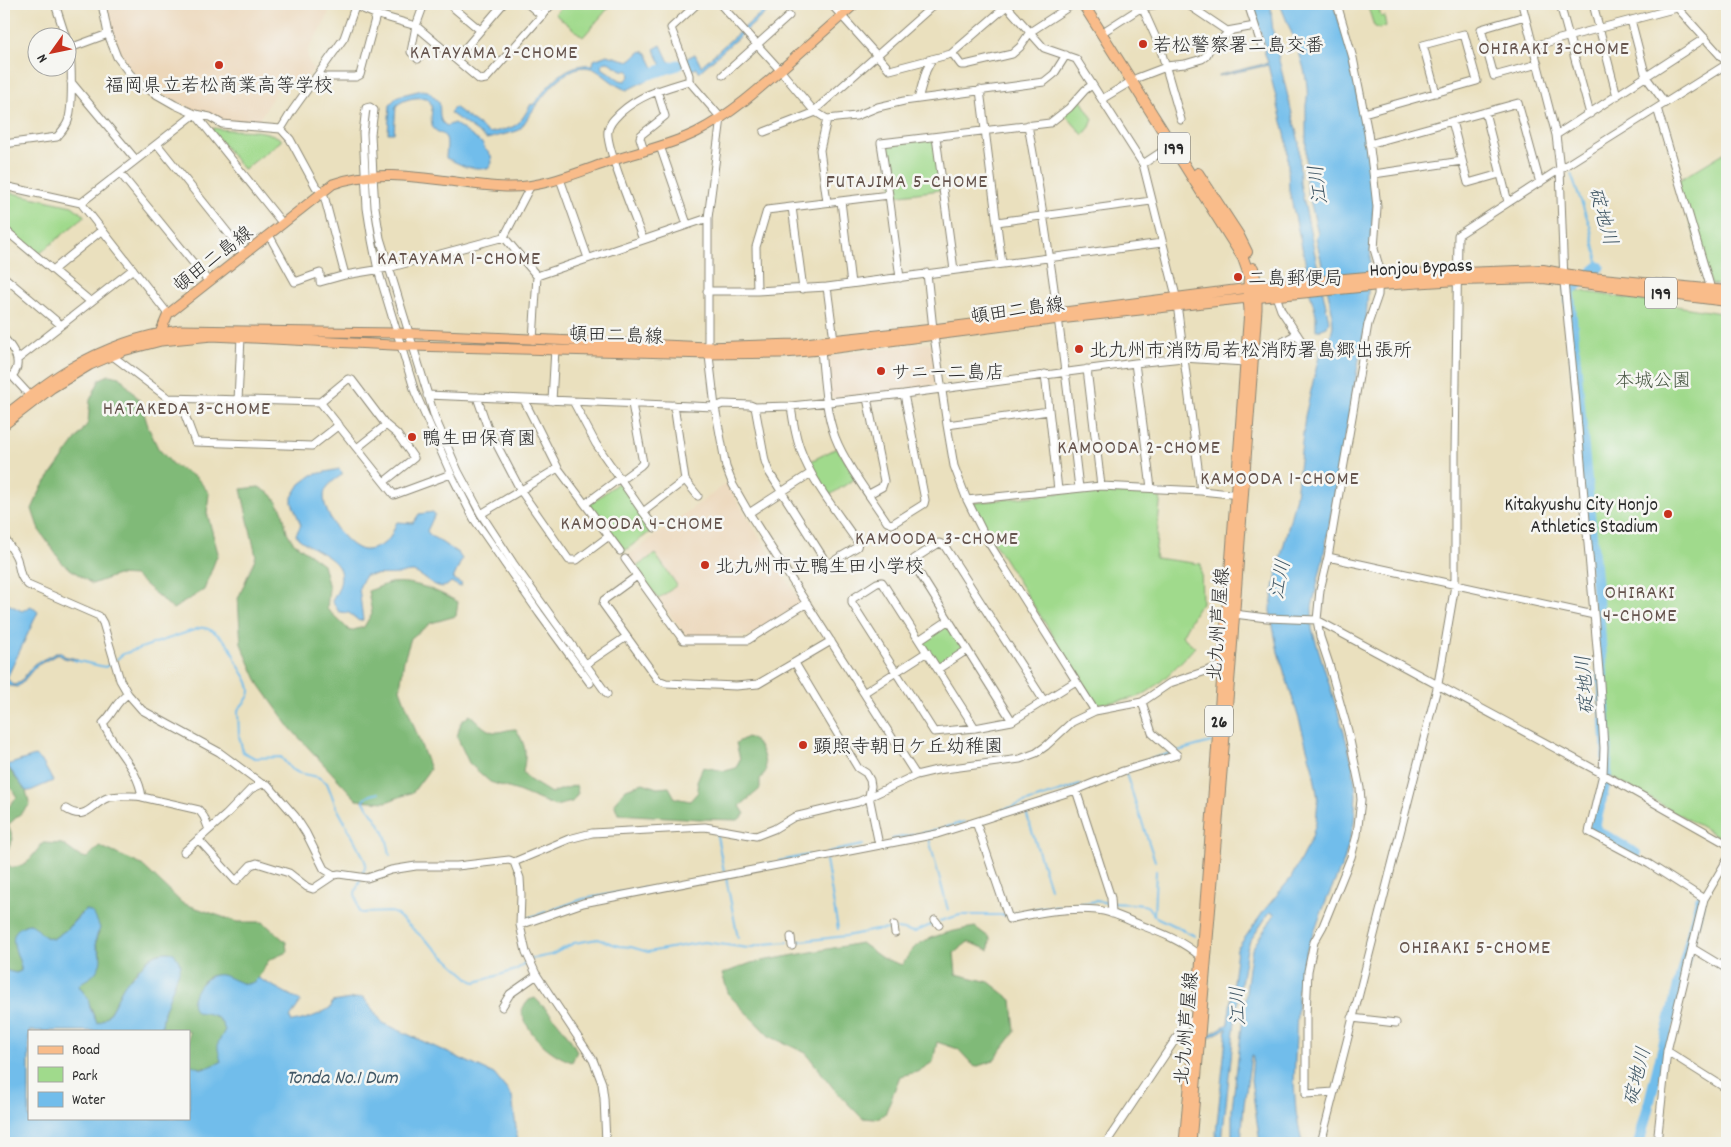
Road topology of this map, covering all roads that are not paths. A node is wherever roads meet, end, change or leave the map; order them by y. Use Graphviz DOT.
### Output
graph roads {
  1 [pos="55,4"];
  2 [pos="102,4"];
  3 [pos="354,4"];
  4 [pos="378,4"];
  5 [pos="424,4"];
  6 [pos="448,4"];
  7 [pos="502,4"];
  8 [pos="528,4"];
  9 [pos="552,4"];
  10 [pos="697,4"];
  11 [pos="720,4"];
  12 [pos="831,4"];
  13 [pos="855,4"];
  14 [pos="935,4"];
  15 [pos="1007,4"];
  16 [pos="1073,4"];
  17 [pos="1083,4"];
  18 [pos="1089,4"];
  19 [pos="1159,4"];
  20 [pos="1187,4"];
  21 [pos="1248,4"];
  22 [pos="1337,4"];
  23 [pos="1522,4"];
  24 [pos="1560,4"];
  25 [pos="1594,4"];
  26 [pos="1146,5"];
  27 [pos="1675,6"];
  28 [pos="374,14"];
  29 [pos="542,16"];
  30 [pos="789,16"];
  31 [pos="842,16"];
  32 [pos="1525,16"];
  33 [pos="1631,20"];
  34 [pos="416,26"];
  35 [pos="1255,26"];
  36 [pos="63,28"];
  37 [pos="1600,29"];
  38 [pos="480,30"];
  39 [pos="1106,30"];
  40 [pos="1231,31"];
  41 [pos="1030,32"];
  42 [pos="108,34"];
  43 [pos="1569,37"];
  44 [pos="1705,38"];
  45 [pos="78,42"];
  46 [pos="757,45"];
  47 [pos="1533,46"];
  48 [pos="1262,47"];
  49 [pos="952,53"];
  50 [pos="877,55"];
  51 [pos="1066,55"];
  52 [pos="418,59"];
  53 [pos="456,59"];
  54 [pos="932,59"];
  55 [pos="1538,64"];
  56 [pos="1727,64"];
  57 [pos="1166,66"];
  58 [pos="780,70"];
  59 [pos="723,75"];
  60 [pos="316,77"];
  61 [pos="1646,77"];
  62 [pos="71,78"];
  63 [pos="1134,80"];
  64 [pos="71,82"];
  65 [pos="689,82"];
  66 [pos="1092,85"];
  67 [pos="657,90"];
  68 [pos="980,90"];
  69 [pos="1436,93"];
  70 [pos="1617,96"];
  71 [pos="918,99"];
  72 [pos="1102,99"];
  73 [pos="1665,103"];
  74 [pos="1657,108"];
  75 [pos="815,111"];
  76 [pos="1485,112"];
  77 [pos="1364,113"];
  78 [pos="195,114"];
  79 [pos="1590,114"];
  80 [pos="721,118"];
  81 [pos="827,119"];
  82 [pos="1181,120"];
  83 [pos="1452,121"];
  84 [pos="1028,125"];
  85 [pos="281,129"];
  86 [pos="985,130"];
  87 [pos="764,132"];
  88 [pos="1556,135"];
  89 [pos="936,137"];
  90 [pos="1175,143"];
  91 [pos="4,144"];
  92 [pos="157,144"];
  93 [pos="1370,144"];
  94 [pos="660,146"];
  95 [pos="644,151"];
  96 [pos="136,160"];
  97 [pos="614,160"];
  98 [pos="1462,161"];
  99 [pos="1143,164"];
  100 [pos="1560,169"];
  101 [pos="120,173"];
  102 [pos="1374,174"];
  103 [pos="1500,174"];
  104 [pos="369,176"];
  105 [pos="560,179"];
  106 [pos="1540,183"];
  107 [pos="530,187"];
  108 [pos="5,189"];
  109 [pos="323,192"];
  110 [pos="890,195"];
  111 [pos="841,201"];
  112 [pos="1151,201"];
  113 [pos="827,202"];
  114 [pos="1508,202"];
  115 [pos="81,203"];
  116 [pos="792,206"];
  117 [pos="1044,215"];
  118 [pos="708,218"];
  119 [pos="997,222"];
  120 [pos="283,224"];
  121 [pos="686,224"];
  122 [pos="4,229"];
  123 [pos="102,230"];
  124 [pos="269,235"];
  125 [pos="504,237"];
  126 [pos="643,240"];
  127 [pos="1162,243"];
  128 [pos="244,252"];
  129 [pos="1050,257"];
  130 [pos="588,258"];
  131 [pos="1002,264"];
  132 [pos="388,268"];
  133 [pos="133,269"];
  134 [pos="53,270"];
  135 [pos="378,270"];
  136 [pos="954,270"];
  137 [pos="926,274"];
  138 [pos="345,275"];
  139 [pos="537,276"];
  140 [pos="1458,276"];
  141 [pos="4,277"];
  142 [pos="900,278"];
  143 [pos="1564,278"];
  144 [pos="1379,279"];
  145 [pos="208,281"];
  146 [pos="1594,281"];
  147 [pos="851,284"];
  148 [pos="828,287"];
  149 [pos="803,289"];
  150 [pos="1712,289"];
  151 [pos="1275,290"];
  152 [pos="707,291"];
  153 [pos="757,291"];
  154 [pos="1727,291"];
  155 [pos="1253,292"];
  156 [pos="1176,301"];
  157 [pos="1727,301"];
  158 [pos="91,302"];
  159 [pos="168,314"];
  160 [pos="1058,316"];
  161 [pos="61,325"];
  162 [pos="160,333"];
  163 [pos="397,333"];
  164 [pos="933,333"];
  165 [pos="408,334"];
  166 [pos="1297,334"];
  167 [pos="241,337"];
  168 [pos="4,338"];
  169 [pos="534,340"];
  170 [pos="834,340"];
  171 [pos="400,344"];
  172 [pos="412,346"];
  173 [pos="555,349"];
  174 [pos="709,350"];
  175 [pos="821,350"];
  176 [pos="1308,351"];
  177 [pos="110,353"];
  178 [pos="1183,358"];
  179 [pos="18,359"];
  180 [pos="1249,360"];
  181 [pos="1135,363"];
  182 [pos="1086,369"];
  183 [pos="1066,372"];
  184 [pos="1045,374"];
  185 [pos="942,388"];
  186 [pos="904,394"];
  187 [pos="427,395"];
  188 [pos="477,397"];
  189 [pos="33,398"];
  190 [pos="867,398"];
  191 [pos="180,399"];
  192 [pos="524,400"];
  193 [pos="238,401"];
  194 [pos="552,401"];
  195 [pos="573,401"];
  196 [pos="320,402"];
  197 [pos="828,402"];
  198 [pos="632,404"];
  199 [pos="674,406"];
  200 [pos="791,406"];
  201 [pos="715,407"];
  202 [pos="755,407"];
  203 [pos="1049,411"];
  204 [pos="4,416"];
  205 [pos="386,424"];
  206 [pos="4,425"];
  207 [pos="339,425"];
  208 [pos="947,425"];
  209 [pos="357,448"];
  210 [pos="558,468"];
  211 [pos="812,473"];
  212 [pos="450,474"];
  213 [pos="620,479"];
  214 [pos="685,480"];
  215 [pos="384,482"];
  216 [pos="1101,486"];
  217 [pos="1079,488"];
  218 [pos="1151,488"];
  219 [pos="521,490"];
  220 [pos="1058,490"];
  221 [pos="1202,491"];
  222 [pos="781,493"];
  223 [pos="869,494"];
  224 [pos="1239,495"];
  225 [pos="698,496"];
  226 [pos="967,500"];
  227 [pos="585,504"];
  228 [pos="643,512"];
  229 [pos="749,513"];
  230 [pos="481,514"];
  231 [pos="655,528"];
  232 [pos="609,536"];
  233 [pos="4,537"];
  234 [pos="620,551"];
  235 [pos="1328,557"];
  236 [pos="625,559"];
  237 [pos="637,576"];
  238 [pos="1456,585"];
  239 [pos="806,603"];
  240 [pos="1234,614"];
  241 [pos="1594,615"];
  242 [pos="949,620"];
  243 [pos="1317,620"];
  244 [pos="626,637"];
  245 [pos="919,640"];
  246 [pos="831,641"];
  247 [pos="967,650"];
  248 [pos="927,652"];
  249 [pos="586,664"];
  250 [pos="794,664"];
  251 [pos="1227,664"];
  252 [pos="938,669"];
  253 [pos="895,672"];
  254 [pos="1076,681"];
  255 [pos="590,683"];
  256 [pos="1438,684"];
  257 [pos="865,692"];
  258 [pos="128,694"];
  259 [pos="608,694"];
  260 [pos="1044,701"];
  261 [pos="1142,702"];
  262 [pos="1096,711"];
  263 [pos="1012,721"];
  264 [pos="975,728"];
  265 [pos="1603,774"];
  266 [pos="916,776"];
  267 [pos="262,784"];
  268 [pos="1076,790"];
  269 [pos="142,796"];
  270 [pos="869,796"];
  271 [pos="66,809"];
  272 [pos="976,822"];
  273 [pos="209,830"];
  274 [pos="198,839"];
  275 [pos="1727,844"];
  276 [pos="879,845"];
  277 [pos="184,852"];
  278 [pos="1727,860"];
  279 [pos="514,862"];
  280 [pos="334,875"];
  281 [pos="1704,899"];
  282 [pos="1112,914"];
  283 [pos="520,925"];
  284 [pos="894,925"];
  285 [pos="895,933"];
  286 [pos="791,937"];
  287 [pos="792,946"];
  288 [pos="1692,948"];
  289 [pos="1201,957"];
  290 [pos="1727,969"];
  291 [pos="537,975"];
  292 [pos="502,1007"];
  293 [pos="1352,1018"];
  294 [pos="1199,1019"];
  295 [pos="1396,1023"];
  296 [pos="1667,1051"];
  297 [pos="1727,1090"];
  298 [pos="1334,1092"];
  299 [pos="606,1143"];
  300 [pos="1106,1143"];
  301 [pos="1184,1143"];
  302 [pos="1191,1143"];
  303 [pos="1321,1143"];
  304 [pos="1657,1143"];
  1 -- 36 [label="street"];
  2 -- 42 [label="street"];
  3 -- 28 [label="street"];
  3 -- 60 [label="street"];
  4 -- 28 [label="street"];
  5 -- 34 [label="street"];
  6 -- 38 [label="street"];
  7 -- 38 [label="street"];
  8 -- 29 [label="street"];
  9 -- 29 [label="street"];
  10 -- 65 [label="street"];
  11 -- 46 [label="street"];
  12 -- 31 [label="street"];
  13 -- 31 [label="main road, 頓田二島線"];
  14 -- 50 [label="street"];
  15 -- 41 [label="street"];
  15 -- 49 [label="street"];
  16 -- 41 [label="street"];
  17 -- 63 [label="highway, 199"];
  18 -- 39 [label="highway, 199"];
  19 -- 26 [label="street"];
  20 -- 40 [label="street"];
  21 -- 35 [label="street"];
  22 -- 77 [label="street"];
  23 -- 32 [label="street"];
  24 -- 43 [label="street"];
  25 -- 37 [label="street"];
  26 -- 39 [label="street"];
  26 -- 57 [label="street"];
  27 -- 33 [label="street"];
  27 -- 44 [label="street"];
  28 -- 34 [label="street"];
  28 -- 60 [label="street"];
  29 -- 53 [label="street"];
  30 -- 46 [label="street"];
  31 -- 50 [label="street"];
  31 -- 58 [label="main road, 頓田二島線"];
  32 -- 47 [label="street"];
  32 -- 55 [label="street"];
  33 -- 37 [label="street"];
  33 -- 61 [label="street"];
  34 -- 52 [label="street"];
  34 -- 53 [label="street"];
  35 -- 40 [label="street"];
  35 -- 48 [label="street"];
  37 -- 43 [label="street"];
  37 -- 70 [label="street"];
  38 -- 53 [label="street"];
  39 -- 63 [label="highway, 199"];
  40 -- 57 [label="street"];
  41 -- 49 [label="street"];
  41 -- 51 [label="street"];
  42 -- 45 [label="street"];
  42 -- 78 [label="street"];
  43 -- 47 [label="street"];
  43 -- 79 [label="street"];
  44 -- 56 [label="street"];
  44 -- 61 [label="street"];
  46 -- 58 [label="street"];
  46 -- 59 [label="street"];
  47 -- 55 [label="street"];
  49 -- 54 [label="street"];
  50 -- 54 [label="street"];
  50 -- 75 [label="street"];
  51 -- 66 [label="street"];
  51 -- 68 [label="street"];
  54 -- 71 [label="street"];
  55 -- 88 [label="street"];
  56 -- 73 [label="street"];
  57 -- 63 [label="street"];
  57 -- 82 [label="street"];
  58 -- 75 [label="street"];
  58 -- 80 [label="main road, 頓田二島線"];
  60 -- 85 [label="street"];
  61 -- 70 [label="street"];
  61 -- 73 [label="street"];
  62 -- 64 [label="street"];
  63 -- 72 [label="street"];
  63 -- 90 [label="highway, 199"];
  64 -- 91 [label="street"];
  64 -- 96 [label="street"];
  65 -- 67 [label="street"];
  65 -- 80 [label="street"];
  66 -- 72 [label="street"];
  66 -- 84 [label="street"];
  67 -- 95 [label="street"];
  67 -- 97 [label="street"];
  68 -- 71 [label="street"];
  68 -- 86 [label="street"];
  69 -- 69 [label="street"];
  69 -- 77 [label="street"];
  70 -- 79 [label="street"];
  71 -- 81 [label="street"];
  72 -- 99 [label="street"];
  73 -- 74 [label="street"];
  74 -- 100 [label="street"];
  74 -- 150 [label="street"];
  75 -- 81 [label="street"];
  75 -- 87 [label="street"];
  76 -- 83 [label="street"];
  76 -- 103 [label="street"];
  76 -- 106 [label="street"];
  77 -- 93 [label="street"];
  78 -- 85 [label="street"];
  78 -- 92 [label="street"];
  78 -- 120 [label="street"];
  79 -- 88 [label="street"];
  80 -- 94 [label="main road, 頓田二島線"];
  80 -- 118 [label="street"];
  81 -- 113 [label="street"];
  83 -- 93 [label="street"];
  83 -- 98 [label="street"];
  84 -- 86 [label="street"];
  84 -- 117 [label="street"];
  85 -- 109 [label="street"];
  86 -- 89 [label="street"];
  86 -- 119 [label="street"];
  88 -- 100 [label="street"];
  89 -- 110 [label="street"];
  89 -- 136 [label="street"];
  90 -- 99 [label="street"];
  90 -- 155 [label="highway, 199"];
  92 -- 96 [label="street"];
  92 -- 128 [label="street"];
  93 -- 102 [label="street"];
  94 -- 95 [label="main road, 頓田二島線"];
  94 -- 121 [label="street"];
  95 -- 97 [label="main road, 頓田二島線"];
  96 -- 101 [label="street"];
  97 -- 105 [label="main road, 頓田二島線"];
  97 -- 126 [label="street"];
  98 -- 102 [label="street"];
  98 -- 103 [label="street"];
  99 -- 112 [label="street"];
  100 -- 106 [label="street"];
  100 -- 143 [label="street"];
  101 -- 115 [label="street"];
  101 -- 145 [label="street"];
  102 -- 144 [label="street"];
  103 -- 114 [label="street"];
  104 -- 104 [label="street"];
  104 -- 107 [label="main road, 頓田二島線"];
  104 -- 109 [label="main road, 頓田二島線"];
  104 -- 132 [label="street"];
  104 -- 135 [label="street"];
  105 -- 107 [label="main road, 頓田二島線"];
  105 -- 130 [label="street"];
  106 -- 114 [label="street"];
  107 -- 125 [label="street"];
  108 -- 115 [label="street"];
  109 -- 120 [label="main road, 頓田二島線"];
  109 -- 138 [label="street"];
  110 -- 111 [label="street"];
  110 -- 142 [label="street"];
  111 -- 113 [label="street"];
  111 -- 147 [label="street"];
  112 -- 117 [label="street"];
  112 -- 127 [label="street"];
  113 -- 116 [label="street"];
  114 -- 140 [label="street"];
  115 -- 123 [label="street"];
  116 -- 149 [label="street"];
  116 -- 153 [label="street"];
  117 -- 119 [label="street"];
  117 -- 129 [label="street"];
  118 -- 121 [label="street"];
  118 -- 152 [label="street"];
  119 -- 131 [label="street"];
  120 -- 124 [label="main road, 頓田二島線"];
  121 -- 126 [label="street"];
  122 -- 134 [label="street"];
  123 -- 133 [label="street"];
  123 -- 134 [label="street"];
  124 -- 128 [label="main road, 頓田二島線"];
  124 -- 138 [label="street"];
  125 -- 132 [label="street"];
  125 -- 139 [label="street"];
  126 -- 130 [label="street"];
  127 -- 129 [label="street"];
  127 -- 156 [label="street"];
  128 -- 145 [label="main road, 頓田二島線"];
  129 -- 131 [label="street"];
  129 -- 160 [label="street"];
  130 -- 139 [label="street"];
  131 -- 136 [label="street"];
  132 -- 135 [label="street"];
  132 -- 165 [label="street"];
  133 -- 158 [label="street"];
  133 -- 159 [label="street"];
  134 -- 158 [label="street"];
  135 -- 138 [label="street"];
  135 -- 163 [label="street"];
  136 -- 137 [label="street"];
  137 -- 142 [label="street"];
  137 -- 164 [label="street"];
  139 -- 169 [label="street"];
  140 -- 143 [label="highway, Honjou Bypass / 199"];
  140 -- 144 [label="highway, Honjou Bypass / 199"];
  140 -- 238 [label="street"];
  141 -- 161 [label="street"];
  142 -- 147 [label="street"];
  143 -- 146 [label="highway, Honjou Bypass / 199"];
  143 -- 146 [label="highway, Honjou Bypass / 199"];
  143 -- 241 [label="street"];
  144 -- 151 [label="highway, Honjou Bypass / 199"];
  144 -- 235 [label="street"];
  145 -- 159 [label="main road, 頓田二島線"];
  146 -- 150 [label="highway, Honjou Bypass / 199"];
  146 -- 157 [label="highway, Honjou Bypass / 199"];
  147 -- 148 [label="street"];
  148 -- 149 [label="street"];
  148 -- 170 [label="street"];
  149 -- 153 [label="street"];
  150 -- 154 [label="highway, Honjou Bypass / 199"];
  151 -- 155 [label="highway, Honjou Bypass / 199"];
  151 -- 166 [label="street"];
  152 -- 153 [label="street"];
  152 -- 174 [label="street"];
  155 -- 156 [label="main road, 頓田二島線"];
  155 -- 180 [label="main road, 北九州芦屋線 / 26"];
  156 -- 160 [label="main road, 頓田二島線"];
  156 -- 178 [label="street"];
  158 -- 161 [label="street"];
  159 -- 162 [label="main road, 頓田二島線"];
  160 -- 164 [label="main road, 頓田二島線"];
  160 -- 183 [label="street"];
  161 -- 179 [label="street"];
  162 -- 163 [label="main road, 頓田二島線"];
  162 -- 177 [label="main road, 頓田二島線"];
  163 -- 165 [label="main road, 頓田二島線"];
  163 -- 171 [label="street"];
  164 -- 170 [label="main road, 頓田二島線"];
  164 -- 175 [label="main road, 頓田二島線"];
  164 -- 185 [label="street"];
  165 -- 169 [label="main road, 頓田二島線"];
  165 -- 172 [label="street"];
  166 -- 176 [label="street"];
  166 -- 180 [label="street"];
  167 -- 171 [label="main road, 頓田二島線"];
  167 -- 177 [label="main road, 頓田二島線"];
  167 -- 193 [label="street"];
  168 -- 179 [label="street"];
  169 -- 174 [label="main road, 頓田二島線"];
  170 -- 174 [label="main road, 頓田二島線"];
  171 -- 172 [label="main road, 頓田二島線"];
  171 -- 212 [label="street"];
  172 -- 173 [label="main road, 頓田二島線"];
  172 -- 187 [label="street"];
  173 -- 174 [label="main road, 頓田二島線"];
  173 -- 194 [label="street"];
  174 -- 175 [label="main road, 頓田二島線"];
  174 -- 201 [label="street"];
  175 -- 197 [label="street"];
  177 -- 189 [label="main road, 頓田二島線"];
  177 -- 191 [label="street"];
  178 -- 180 [label="street"];
  178 -- 181 [label="street"];
  178 -- 221 [label="street"];
  179 -- 189 [label="street"];
  180 -- 224 [label="main road, 北九州芦屋線 / 26"];
  181 -- 182 [label="street"];
  181 -- 218 [label="street"];
  182 -- 183 [label="street"];
  182 -- 216 [label="street"];
  183 -- 184 [label="street"];
  183 -- 217 [label="street"];
  184 -- 185 [label="street"];
  184 -- 203 [label="street"];
  185 -- 186 [label="street"];
  185 -- 208 [label="street"];
  186 -- 190 [label="street"];
  186 -- 223 [label="street"];
  187 -- 188 [label="street"];
  187 -- 230 [label="street"];
  188 -- 192 [label="street"];
  188 -- 219 [label="street"];
  189 -- 204 [label="main road, 頓田二島線"];
  189 -- 206 [label="main road, 頓田二島線"];
  190 -- 197 [label="street"];
  190 -- 223 [label="street"];
  191 -- 193 [label="street"];
  191 -- 207 [label="street"];
  192 -- 194 [label="street"];
  192 -- 210 [label="street"];
  193 -- 196 [label="street"];
  194 -- 195 [label="street"];
  195 -- 198 [label="street"];
  195 -- 213 [label="street"];
  196 -- 205 [label="street"];
  196 -- 207 [label="street"];
  197 -- 200 [label="street"];
  197 -- 223 [label="street"];
  198 -- 199 [label="street"];
  198 -- 213 [label="street"];
  199 -- 201 [label="street"];
  199 -- 214 [label="street"];
  200 -- 202 [label="street"];
  200 -- 211 [label="street"];
  201 -- 202 [label="street"];
  201 -- 229 [label="street"];
  202 -- 222 [label="street"];
  203 -- 208 [label="street"];
  203 -- 220 [label="street"];
  205 -- 209 [label="street"];
  205 -- 215 [label="street"];
  207 -- 209 [label="street"];
  208 -- 226 [label="street"];
  209 -- 215 [label="street"];
  210 -- 219 [label="street"];
  210 -- 227 [label="street"];
  211 -- 222 [label="street"];
  211 -- 222 [label="street"];
  212 -- 215 [label="street"];
  212 -- 255 [label="street"];
  213 -- 227 [label="street"];
  213 -- 228 [label="street"];
  214 -- 225 [label="street"];
  214 -- 228 [label="street"];
  216 -- 217 [label="street"];
  216 -- 218 [label="street"];
  217 -- 220 [label="street"];
  218 -- 221 [label="street"];
  219 -- 230 [label="street"];
  219 -- 232 [label="street"];
  220 -- 226 [label="street"];
  221 -- 224 [label="street"];
  222 -- 229 [label="street"];
  224 -- 240 [label="main road, 北九州芦屋線 / 26"];
  224 -- 251 [label="main road, 北九州芦屋線 / 26"];
  226 -- 254 [label="street"];
  227 -- 232 [label="street"];
  228 -- 231 [label="street"];
  229 -- 239 [label="street"];
  230 -- 249 [label="street"];
  232 -- 234 [label="street"];
  233 -- 258 [label="street"];
  235 -- 238 [label="street"];
  235 -- 243 [label="street"];
  236 -- 237 [label="street"];
  237 -- 239 [label="street"];
  237 -- 244 [label="street"];
  238 -- 241 [label="street"];
  238 -- 256 [label="street"];
  239 -- 246 [label="street"];
  240 -- 243 [label="street"];
  240 -- 251 [label="main road, 北九州芦屋線 / 26"];
  241 -- 265 [label="street"];
  242 -- 245 [label="street"];
  242 -- 247 [label="street"];
  242 -- 260 [label="street"];
  243 -- 256 [label="street"];
  243 -- 298 [label="street"];
  244 -- 249 [label="street"];
  244 -- 250 [label="street"];
  245 -- 248 [label="street"];
  245 -- 253 [label="street"];
  246 -- 250 [label="street"];
  246 -- 257 [label="street"];
  247 -- 252 [label="street"];
  247 -- 263 [label="street"];
  248 -- 252 [label="street"];
  248 -- 253 [label="street"];
  249 -- 259 [label="street"];
  250 -- 270 [label="street"];
  251 -- 261 [label="street"];
  251 -- 289 [label="main road, 北九州芦屋線 / 26"];
  251 -- 294 [label="main road, 北九州芦屋線 / 26"];
  252 -- 264 [label="street"];
  253 -- 257 [label="street"];
  253 -- 264 [label="street"];
  254 -- 260 [label="street"];
  254 -- 262 [label="street"];
  256 -- 265 [label="street"];
  256 -- 293 [label="street"];
  257 -- 266 [label="street"];
  258 -- 267 [label="street"];
  258 -- 269 [label="street"];
  260 -- 263 [label="street"];
  261 -- 262 [label="street"];
  261 -- 268 [label="street"];
  262 -- 266 [label="street"];
  263 -- 264 [label="street"];
  265 -- 275 [label="street"];
  265 -- 281 [label="street"];
  266 -- 270 [label="street"];
  267 -- 273 [label="street"];
  267 -- 280 [label="street"];
  268 -- 272 [label="street"];
  268 -- 282 [label="street"];
  269 -- 271 [label="street"];
  269 -- 273 [label="street"];
  270 -- 276 [label="street"];
  270 -- 279 [label="street"];
  272 -- 276 [label="street"];
  272 -- 282 [label="street"];
  273 -- 274 [label="street"];
  274 -- 277 [label="street"];
  274 -- 280 [label="street"];
  276 -- 283 [label="street"];
  278 -- 281 [label="street"];
  279 -- 280 [label="street"];
  279 -- 283 [label="street"];
  281 -- 288 [label="street"];
  282 -- 289 [label="street"];
  283 -- 291 [label="street"];
  284 -- 285 [label="street"];
  286 -- 287 [label="street"];
  288 -- 290 [label="street"];
  288 -- 296 [label="street"];
  289 -- 294 [label="main road, 北九州芦屋線 / 26"];
  291 -- 292 [label="street"];
  291 -- 299 [label="street"];
  293 -- 295 [label="street"];
  293 -- 298 [label="street"];
  294 -- 300 [label="street"];
  294 -- 301 [label="main road, 北九州芦屋線 / 26"];
  294 -- 302 [label="main road, 北九州芦屋線 / 26"];
  296 -- 297 [label="street"];
  296 -- 304 [label="street"];
  298 -- 303 [label="street"];
}
